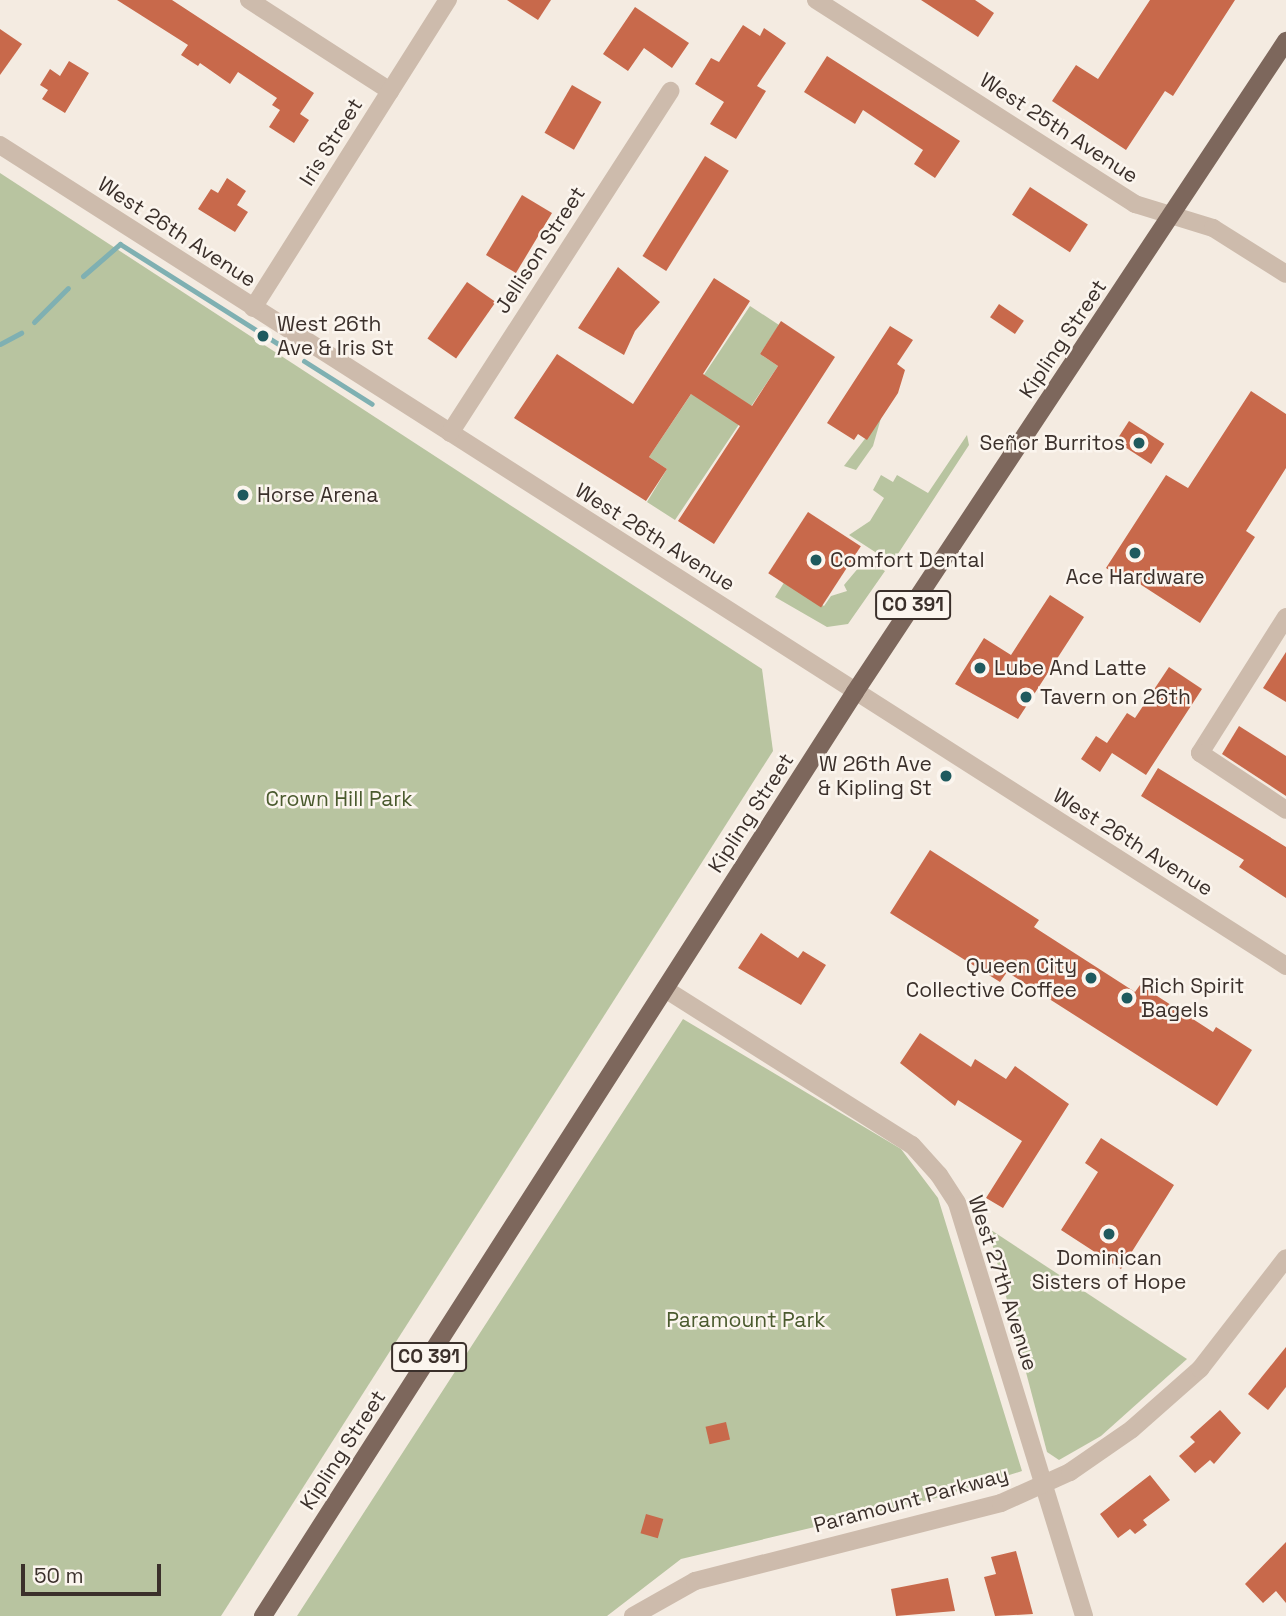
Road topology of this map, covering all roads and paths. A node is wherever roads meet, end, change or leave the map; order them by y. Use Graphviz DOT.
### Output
graph roads {
  1 [pos="249,0"];
  2 [pos="448,0"];
  3 [pos="816,0"];
  4 [pos="1286,41"];
  5 [pos="670,91"];
  6 [pos="390,92"];
  7 [pos="0,145"];
  8 [pos="1174,214"];
  9 [pos="1286,274"];
  10 [pos="253,308"];
  11 [pos="450,433"];
  12 [pos="1286,617"];
  13 [pos="855,692"];
  14 [pos="1286,810"];
  15 [pos="1286,966"];
  16 [pos="665,989"];
  17 [pos="1286,1258"];
  18 [pos="1041,1485"];
  19 [pos="263,1616"];
  20 [pos="633,1616"];
  21 [pos="1084,1616"];
  1 -- 6 [label="street"];
  2 -- 6 [label="street, Iris Street"];
  3 -- 8 [label="street, West 25th Avenue"];
  4 -- 8 [label="main road, Kipling Street / CO 391"];
  5 -- 11 [label="street, Jellison Street"];
  6 -- 10 [label="street, Iris Street"];
  7 -- 10 [label="street, West 26th Avenue"];
  8 -- 9 [label="street, West 25th Avenue"];
  8 -- 13 [label="main road, Kipling Street / CO 391"];
  10 -- 11 [label="street, West 26th Avenue"];
  11 -- 13 [label="street, West 26th Avenue"];
  12 -- 14 [label="street"];
  13 -- 15 [label="street, West 26th Avenue"];
  13 -- 16 [label="main road, Kipling Street / CO 391"];
  16 -- 18 [label="street, West 27th Avenue"];
  16 -- 19 [label="main road, Kipling Street / CO 391"];
  17 -- 18 [label="street, Paramount Parkway"];
  18 -- 20 [label="street, Paramount Parkway"];
  18 -- 21 [label="street, West 27th Avenue"];
}
